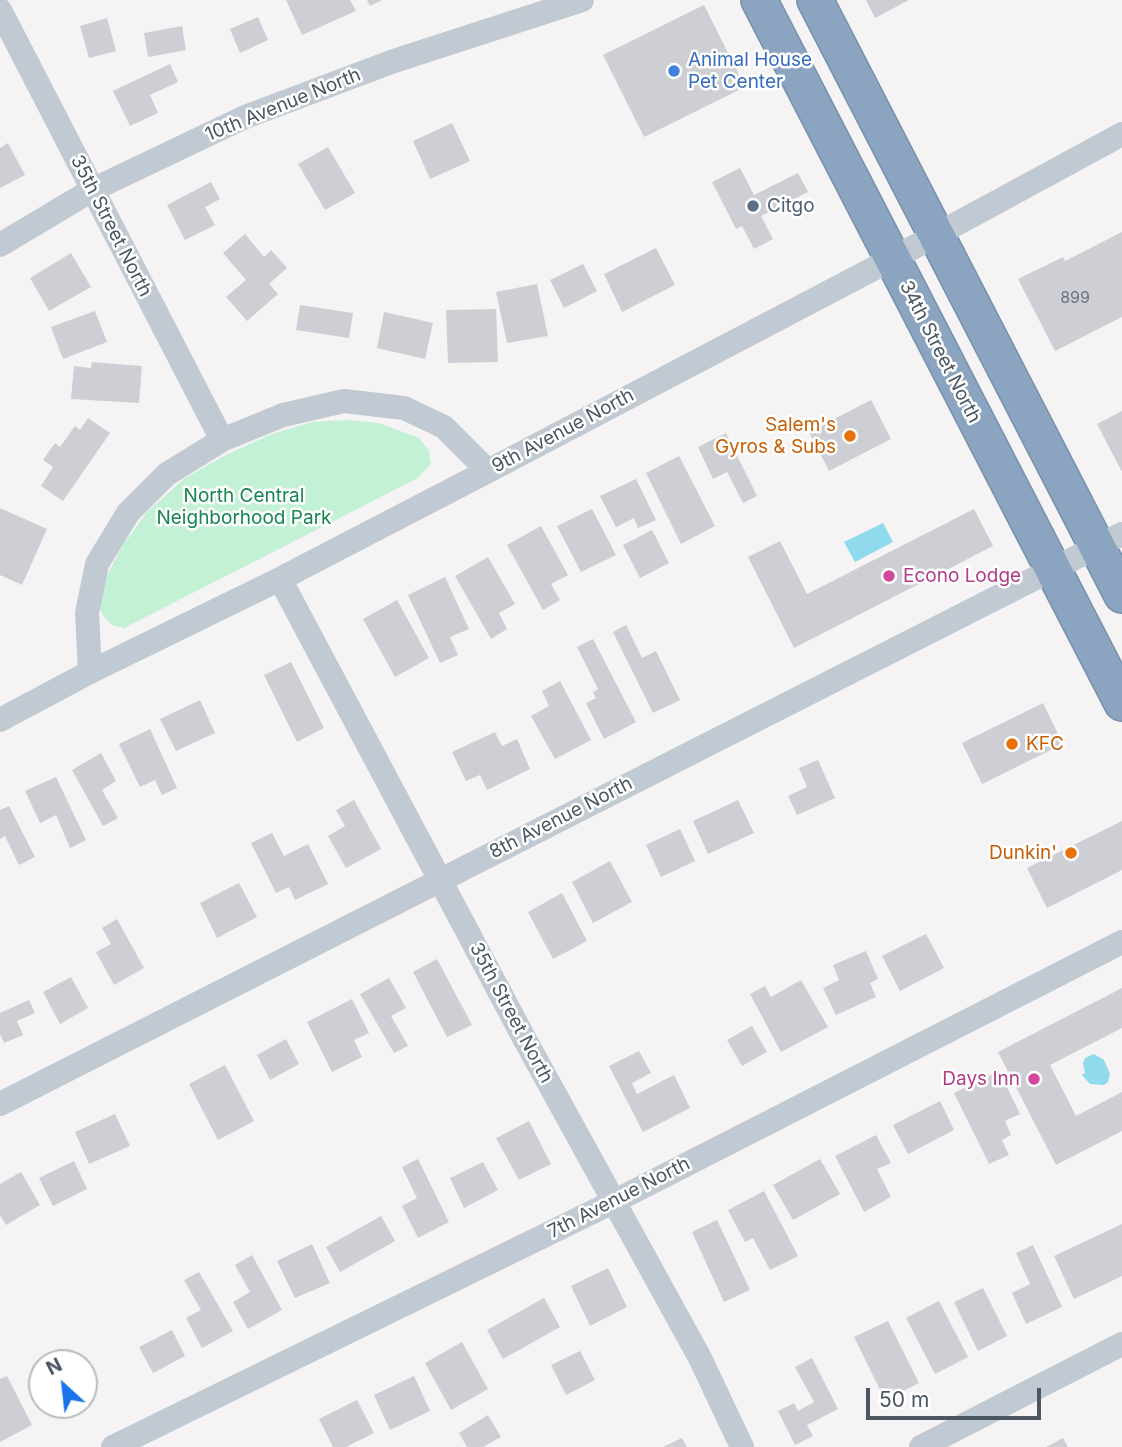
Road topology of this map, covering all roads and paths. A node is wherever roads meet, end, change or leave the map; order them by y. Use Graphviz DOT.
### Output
graph roads {
  1 [pos="582,0"];
  2 [pos="759,0"];
  3 [pos="816,0"];
  4 [pos="0,10"];
  5 [pos="1122,134"];
  6 [pos="92,190"];
  7 [pos="937,233"];
  8 [pos="0,245"];
  9 [pos="892,259"];
  10 [pos="222,440"];
  11 [pos="488,471"];
  12 [pos="1110,540"];
  13 [pos="1054,570"];
  14 [pos="280,579"];
  15 [pos="1122,595"];
  16 [pos="90,672"];
  17 [pos="1122,703"];
  18 [pos="0,720"];
  19 [pos="440,879"];
  20 [pos="1122,942"];
  21 [pos="0,1104"];
  22 [pos="615,1201"];
  23 [pos="1122,1344"];
  24 [pos="114,1447"];
  25 [pos="741,1447"];
  26 [pos="921,1447"];
  1 -- 6 [label="street, 10th Avenue North"];
  2 -- 9 [label="highway, 34th Street North"];
  3 -- 7 [label="highway"];
  4 -- 6 [label="street, 35th Street North"];
  5 -- 7 [label="street, 9th Avenue North"];
  6 -- 8 [label="street, 10th Avenue North"];
  6 -- 10 [label="street, 35th Street North"];
  7 -- 9 [label="street, 9th Avenue North"];
  7 -- 12 [label="highway"];
  9 -- 11 [label="street, 9th Avenue North"];
  9 -- 13 [label="highway, 34th Street North"];
  10 -- 11 [label="street"];
  10 -- 16 [label="street"];
  11 -- 14 [label="street, 9th Avenue North"];
  12 -- 13 [label="street, 8th Avenue North"];
  12 -- 15 [label="highway"];
  13 -- 17 [label="highway, 34th Street North"];
  13 -- 19 [label="street, 8th Avenue North"];
  14 -- 16 [label="street, 9th Avenue North"];
  14 -- 19 [label="street, 35th Street North"];
  16 -- 18 [label="street, 9th Avenue North"];
  19 -- 21 [label="street, 8th Avenue North"];
  19 -- 22 [label="street, 35th Street North"];
  20 -- 22 [label="street, 7th Avenue North"];
  22 -- 24 [label="street, 7th Avenue North"];
  22 -- 25 [label="street, 35th Street North"];
  23 -- 26 [label="street"];
}
